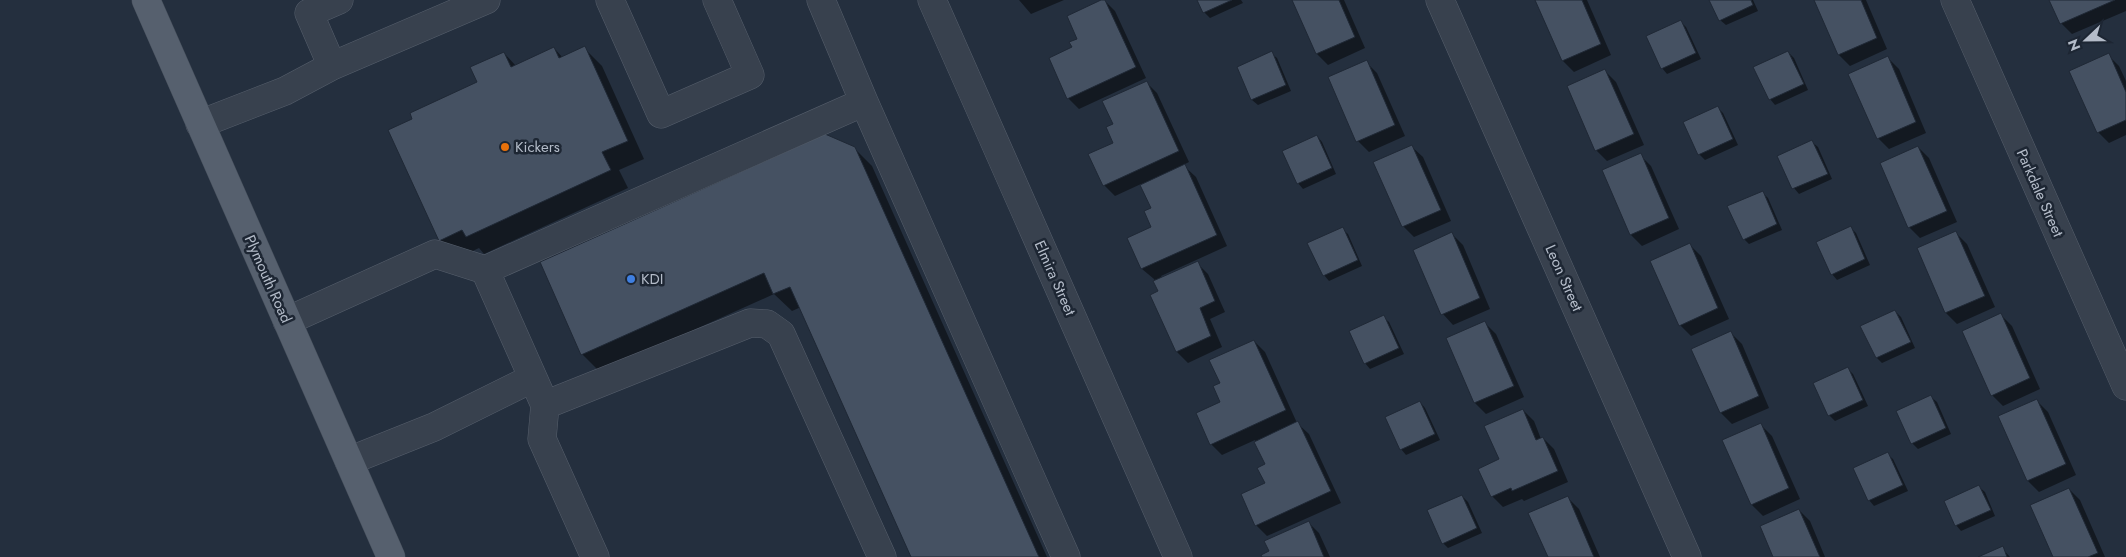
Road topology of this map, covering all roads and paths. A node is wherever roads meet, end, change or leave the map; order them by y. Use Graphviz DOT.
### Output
graph roads {
  1 [pos="146,0"];
  2 [pos="339,0"];
  3 [pos="486,0"];
  4 [pos="610,0"];
  5 [pos="717,0"];
  6 [pos="821,0"];
  7 [pos="932,0"];
  8 [pos="1440,0"];
  9 [pos="1955,0"];
  10 [pos="332,66"];
  11 [pos="864,102"];
  12 [pos="200,124"];
  13 [pos="485,270"];
  14 [pos="287,322"];
  15 [pos="533,378"];
  16 [pos="2126,386"];
  17 [pos="544,405"];
  18 [pos="349,461"];
  19 [pos="391,557"];
  20 [pos="595,557"];
  21 [pos="882,557"];
  22 [pos="1066,557"];
  23 [pos="1178,557"];
  24 [pos="1687,557"];
  1 -- 12 [label="main road, Plymouth Road"];
  2 -- 10 [label="street"];
  3 -- 10 [label="street"];
  4 -- 5 [label="street"];
  6 -- 11 [label="street"];
  7 -- 23 [label="street, Elmira Street"];
  8 -- 24 [label="street, Leon Street"];
  9 -- 16 [label="street, Parkdale Street"];
  10 -- 12 [label="street"];
  11 -- 13 [label="street"];
  11 -- 22 [label="street"];
  12 -- 14 [label="main road, Plymouth Road"];
  13 -- 14 [label="street"];
  13 -- 15 [label="street"];
  14 -- 18 [label="main road, Plymouth Road"];
  15 -- 17 [label="street"];
  15 -- 18 [label="street"];
  17 -- 20 [label="street"];
  17 -- 21 [label="street"];
  18 -- 19 [label="main road, Plymouth Road"];
}
